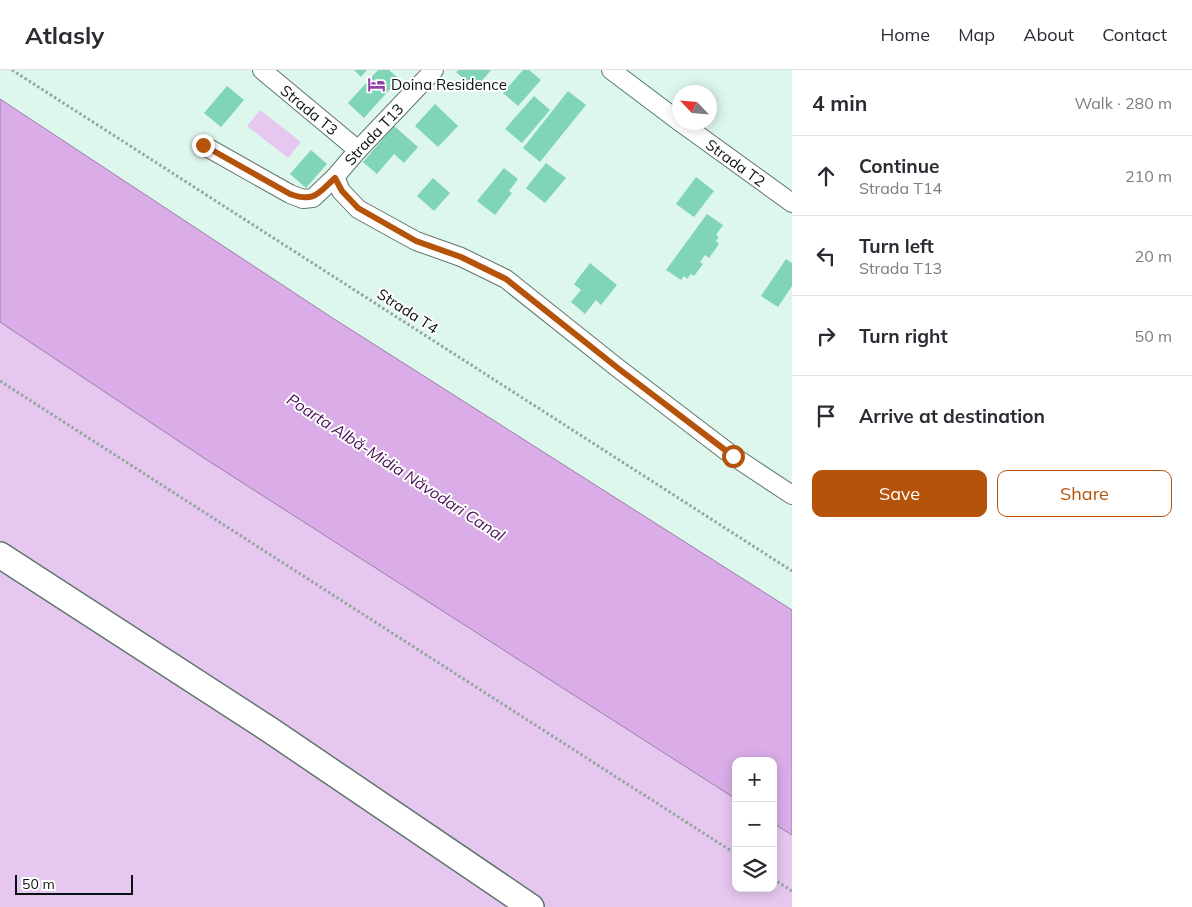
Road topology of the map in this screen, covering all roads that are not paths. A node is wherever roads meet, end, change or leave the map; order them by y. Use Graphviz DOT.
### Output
graph roads {
  1 [pos="262,70"];
  2 [pos="434,70"];
  3 [pos="611,70"];
  4 [pos="672,116"];
  5 [pos="691,130"];
  6 [pos="203,145"];
  7 [pos="358,150"];
  8 [pos="335,178"];
  9 [pos="792,203"];
  10 [pos="792,495"];
  11 [pos="0,555"];
  12 [pos="532,907"];
  1 -- 7 [label="street, Strada T3"];
  2 -- 7 [label="street, Strada T13"];
  3 -- 4 [label="street, Strada T2"];
  5 -- 9 [label="street, Strada T2"];
  6 -- 8 [label="street, Strada T13"];
  7 -- 8 [label="street, Strada T13"];
  8 -- 10 [label="street"];
  11 -- 12 [label="main road"];
}
